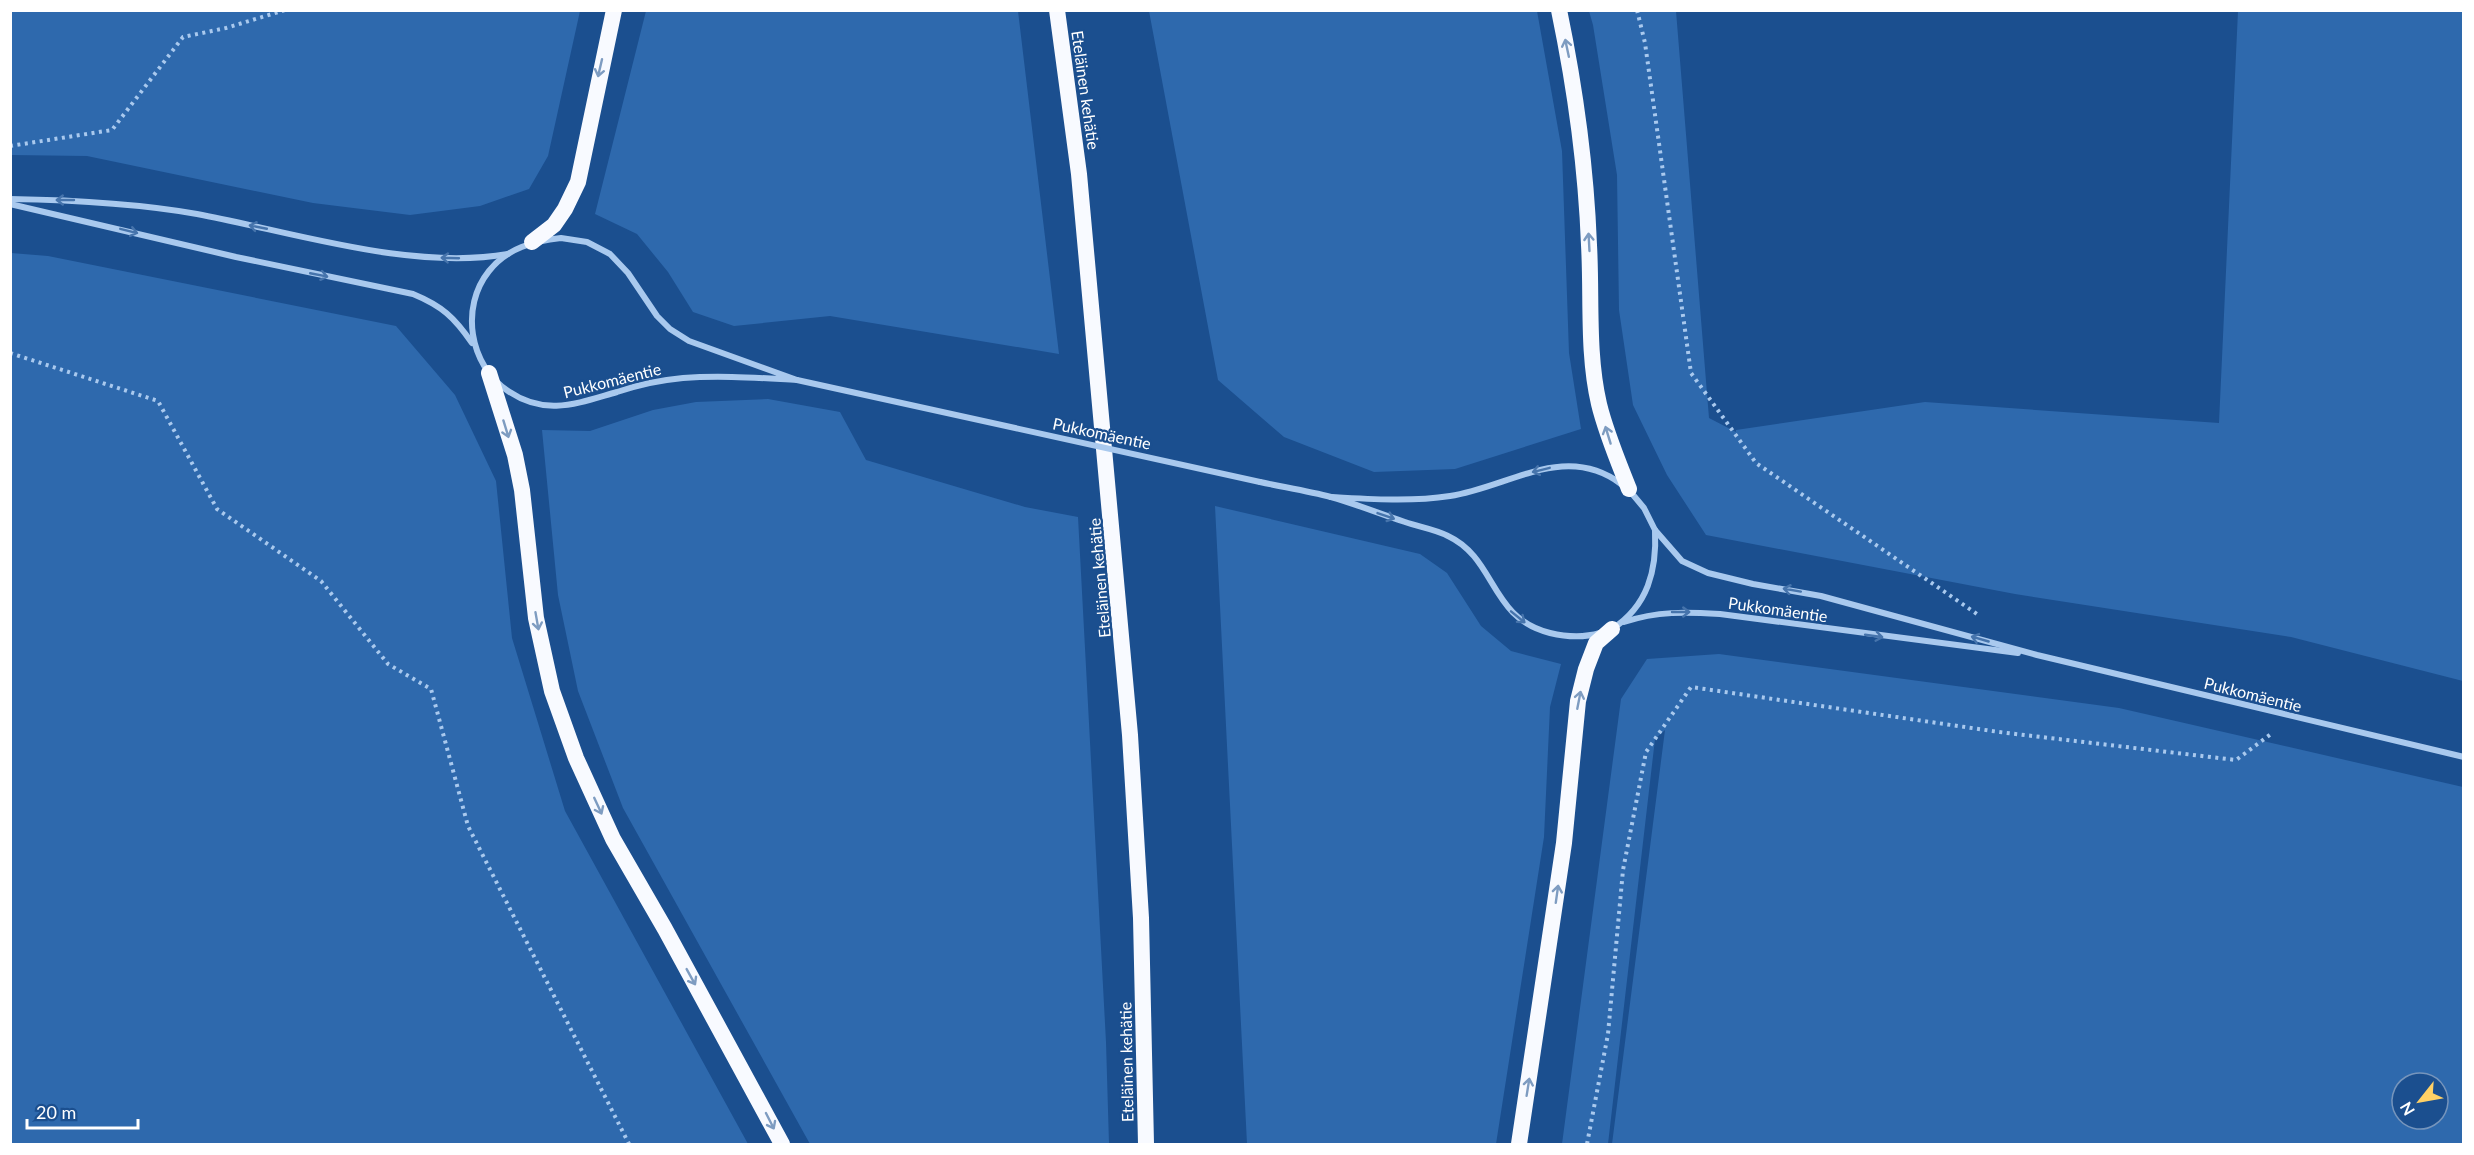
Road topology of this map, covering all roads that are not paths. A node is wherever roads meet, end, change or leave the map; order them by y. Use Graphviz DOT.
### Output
graph roads {
  1 [pos="614,10"];
  2 [pos="1057,10"];
  3 [pos="1558,10"];
  4 [pos="10,199"];
  5 [pos="10,204"];
  6 [pos="532,242"];
  7 [pos="508,254"];
  8 [pos="474,345"];
  9 [pos="489,373"];
  10 [pos="797,380"];
  11 [pos="1629,489"];
  12 [pos="1331,497"];
  13 [pos="1654,530"];
  14 [pos="1618,626"];
  15 [pos="2037,655"];
  16 [pos="2463,757"];
  17 [pos="782,1144"];
  18 [pos="1146,1144"];
  19 [pos="1519,1144"];
  1 -- 6 [label="highway, one-way"];
  2 -- 18 [label="highway, Eteläinen kehätie"];
  11 -- 3 [label="highway, one-way"];
  7 -- 4 [label="street, one-way"];
  5 -- 8 [label="street, one-way"];
  6 -- 7 [label="street, Pukkomäentie"];
  6 -- 10 [label="street, Pukkomäentie"];
  7 -- 8 [label="street, Pukkomäentie"];
  8 -- 9 [label="street, Pukkomäentie"];
  9 -- 10 [label="street, Pukkomäentie"];
  9 -- 17 [label="highway, one-way"];
  10 -- 12 [label="street, Pukkomäentie, bridge"];
  11 -- 12 [label="street, Pukkomäentie, one-way"];
  11 -- 13 [label="street, Pukkomäentie"];
  12 -- 14 [label="street, Pukkomäentie, one-way"];
  13 -- 14 [label="street, Pukkomäentie"];
  15 -- 13 [label="street, Pukkomäentie, one-way"];
  14 -- 15 [label="street, Pukkomäentie, one-way"];
  19 -- 14 [label="highway, one-way"];
  15 -- 16 [label="street, Pukkomäentie"];
}
